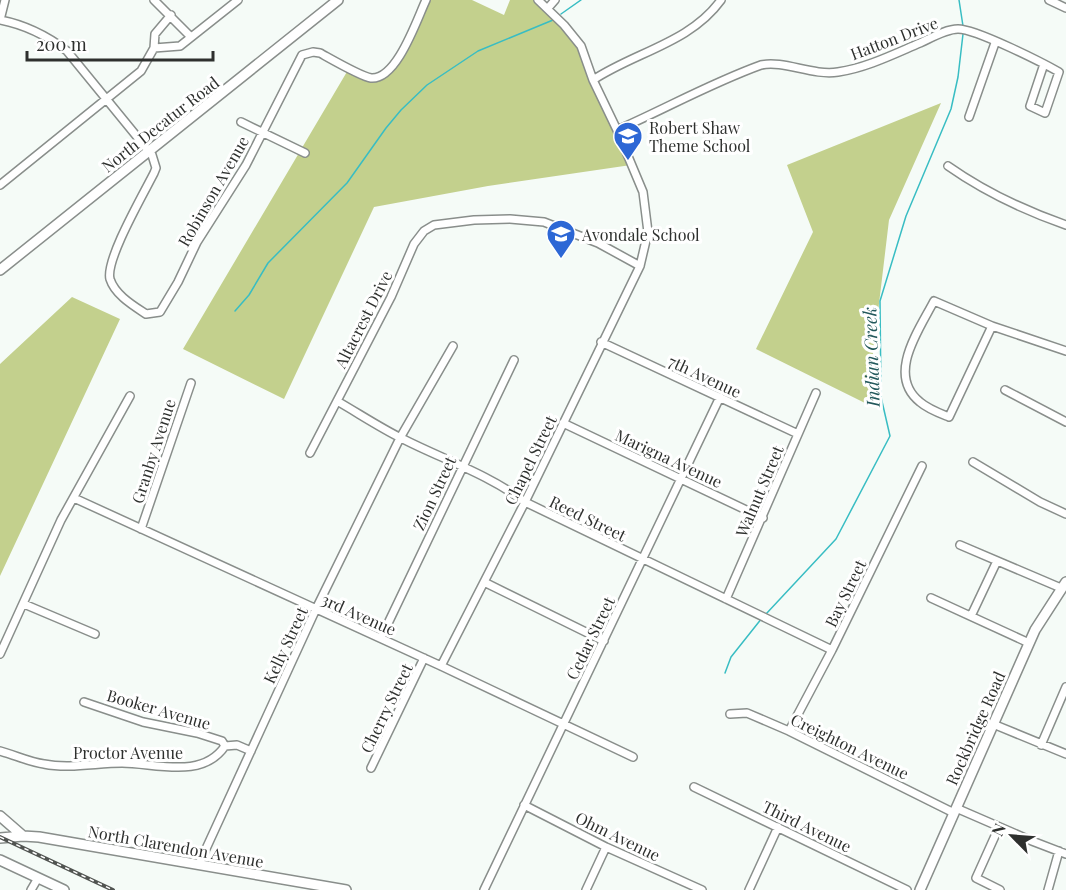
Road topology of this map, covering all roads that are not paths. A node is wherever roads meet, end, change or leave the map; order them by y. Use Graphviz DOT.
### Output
graph roads {
  1 [pos="5,0"];
  2 [pos="154,0"];
  3 [pos="238,0"];
  4 [pos="338,0"];
  5 [pos="426,0"];
  6 [pos="538,0"];
  7 [pos="555,0"];
  8 [pos="721,0"];
  9 [pos="1049,0"];
  10 [pos="548,8"];
  11 [pos="1066,8"];
  12 [pos="171,15"];
  13 [pos="0,20"];
  14 [pos="191,37"];
  15 [pos="995,43"];
  16 [pos="154,48"];
  17 [pos="1044,64"];
  18 [pos="593,80"];
  19 [pos="107,100"];
  20 [pos="969,117"];
  21 [pos="241,122"];
  22 [pos="617,130"];
  23 [pos="262,132"];
  24 [pos="150,151"];
  25 [pos="305,153"];
  26 [pos="948,166"];
  27 [pos="0,185"];
  28 [pos="1066,225"];
  29 [pos="640,266"];
  30 [pos="0,270"];
  31 [pos="992,326"];
  32 [pos="601,342"];
  33 [pos="453,346"];
  34 [pos="1066,351"];
  35 [pos="514,360"];
  36 [pos="191,383"];
  37 [pos="1005,390"];
  38 [pos="816,393"];
  39 [pos="130,396"];
  40 [pos="720,397"];
  41 [pos="337,400"];
  42 [pos="1066,422"];
  43 [pos="563,423"];
  44 [pos="798,434"];
  45 [pos="400,438"];
  46 [pos="310,453"];
  47 [pos="973,462"];
  48 [pos="922,466"];
  49 [pos="462,467"];
  50 [pos="682,479"];
  51 [pos="74,498"];
  52 [pos="525,502"];
  53 [pos="1066,514"];
  54 [pos="763,518"];
  55 [pos="141,529"];
  56 [pos="960,545"];
  57 [pos="643,560"];
  58 [pos="997,561"];
  59 [pos="484,582"];
  60 [pos="1063,585"];
  61 [pos="931,598"];
  62 [pos="726,599"];
  63 [pos="24,604"];
  64 [pos="316,609"];
  65 [pos="971,616"];
  66 [pos="95,634"];
  67 [pos="381,638"];
  68 [pos="604,641"];
  69 [pos="1029,643"];
  70 [pos="832,650"];
  71 [pos="0,654"];
  72 [pos="424,658"];
  73 [pos="441,666"];
  74 [pos="1066,687"];
  75 [pos="84,702"];
  76 [pos="730,714"];
  77 [pos="564,723"];
  78 [pos="993,724"];
  79 [pos="789,731"];
  80 [pos="1041,745"];
  81 [pos="225,746"];
  82 [pos="251,751"];
  83 [pos="0,752"];
  84 [pos="1066,754"];
  85 [pos="633,757"];
  86 [pos="371,768"];
  87 [pos="694,787"];
  88 [pos="524,805"];
  89 [pos="955,811"];
  90 [pos="0,816"];
  91 [pos="778,827"];
  92 [pos="999,827"];
  93 [pos="23,836"];
  94 [pos="0,837"];
  95 [pos="606,847"];
  96 [pos="1063,852"];
  97 [pos="0,860"];
  98 [pos="199,864"];
  99 [pos="38,878"];
  100 [pos="31,890"];
  101 [pos="64,890"];
  102 [pos="346,890"];
  103 [pos="484,890"];
  104 [pos="586,890"];
  105 [pos="702,890"];
  106 [pos="749,890"];
  107 [pos="907,890"];
  108 [pos="920,890"];
  109 [pos="1000,890"];
  110 [pos="1048,890"];
  1 -- 13 [label="street"];
  2 -- 12 [label="street"];
  3 -- 14 [label="street"];
  4 -- 24 [label="street, North Decatur Road"];
  5 -- 23 [label="street, Robinson Avenue"];
  6 -- 10 [label="street, Chapel Street"];
  7 -- 10 [label="street"];
  8 -- 18 [label="street"];
  9 -- 11 [label="street"];
  10 -- 18 [label="street, Chapel Street"];
  12 -- 14 [label="street"];
  12 -- 16 [label="street"];
  13 -- 19 [label="street"];
  14 -- 16 [label="street"];
  15 -- 17 [label="street, Hatton Drive"];
  15 -- 20 [label="street"];
  15 -- 22 [label="street, Hatton Drive"];
  16 -- 19 [label="street"];
  17 -- 17 [label="street"];
  18 -- 22 [label="street, Chapel Street"];
  19 -- 24 [label="street"];
  19 -- 27 [label="street"];
  21 -- 23 [label="street"];
  22 -- 29 [label="street, Chapel Street"];
  23 -- 24 [label="street, Robinson Avenue"];
  23 -- 25 [label="street"];
  24 -- 30 [label="street, North Decatur Road"];
  26 -- 28 [label="street"];
  29 -- 32 [label="street, Chapel Street"];
  29 -- 41 [label="street, Altacrest Drive"];
  31 -- 31 [label="street"];
  31 -- 34 [label="street"];
  32 -- 40 [label="street, 7th Avenue"];
  32 -- 43 [label="street, Chapel Street"];
  33 -- 45 [label="street, Kelly Street"];
  35 -- 49 [label="street, Zion Street"];
  36 -- 55 [label="street, Granby Avenue"];
  37 -- 42 [label="street"];
  38 -- 44 [label="street, Walnut Street"];
  39 -- 51 [label="street"];
  40 -- 44 [label="street, 7th Avenue"];
  40 -- 50 [label="street, Cedar Street"];
  41 -- 45 [label="street, Reed Street"];
  41 -- 46 [label="street, Altacrest Drive"];
  43 -- 50 [label="street, Marigna Avenue"];
  43 -- 52 [label="street, Chapel Street"];
  44 -- 54 [label="street, Walnut Street"];
  45 -- 49 [label="street, Reed Street"];
  45 -- 64 [label="street, Kelly Street"];
  47 -- 53 [label="street"];
  48 -- 70 [label="street, Bay Street"];
  49 -- 52 [label="street, Reed Street"];
  49 -- 67 [label="street, Zion Street"];
  50 -- 54 [label="street, Marigna Avenue"];
  50 -- 57 [label="street, Cedar Street"];
  51 -- 55 [label="street, 3rd Avenue"];
  51 -- 63 [label="street"];
  52 -- 57 [label="street, Reed Street"];
  52 -- 59 [label="street, Chapel Street"];
  54 -- 62 [label="street, Walnut Street"];
  55 -- 64 [label="street, 3rd Avenue"];
  56 -- 58 [label="street"];
  57 -- 62 [label="street, Reed Street"];
  57 -- 68 [label="street, Cedar Street"];
  58 -- 60 [label="street"];
  58 -- 65 [label="street"];
  59 -- 68 [label="street"];
  59 -- 73 [label="street, Chapel Street"];
  60 -- 69 [label="street, Rockbridge Road"];
  61 -- 65 [label="street"];
  62 -- 70 [label="street, Reed Street"];
  63 -- 66 [label="street"];
  63 -- 71 [label="street"];
  64 -- 67 [label="street, 3rd Avenue"];
  64 -- 82 [label="street, Kelly Street"];
  65 -- 69 [label="street"];
  67 -- 72 [label="street, 3rd Avenue"];
  68 -- 77 [label="street, Cedar Street"];
  69 -- 78 [label="street, Rockbridge Road"];
  70 -- 79 [label="street, Bay Street"];
  72 -- 73 [label="street, 3rd Avenue"];
  72 -- 86 [label="street, Cherry Street"];
  73 -- 77 [label="street, 3rd Avenue"];
  74 -- 80 [label="street"];
  75 -- 81 [label="street, Booker Avenue"];
  76 -- 79 [label="street, Creighton Avenue"];
  77 -- 85 [label="street, 3rd Avenue"];
  77 -- 88 [label="street, Cedar Street"];
  78 -- 80 [label="street"];
  78 -- 89 [label="street, Rockbridge Road"];
  79 -- 89 [label="street, Creighton Avenue"];
  80 -- 84 [label="street"];
  81 -- 82 [label="street"];
  81 -- 83 [label="street, Proctor Avenue"];
  82 -- 98 [label="street, Kelly Street"];
  87 -- 91 [label="street, Third Avenue"];
  88 -- 95 [label="street, Ohm Avenue"];
  88 -- 103 [label="street, Cedar Street"];
  89 -- 92 [label="street, Creighton Avenue"];
  89 -- 108 [label="street, Rockbridge Road"];
  90 -- 93 [label="street"];
  91 -- 106 [label="street"];
  91 -- 107 [label="street, Third Avenue"];
  92 -- 96 [label="street, Creighton Avenue"];
  92 -- 109 [label="street"];
  93 -- 94 [label="street, North Clarendon Avenue"];
  93 -- 98 [label="street, North Clarendon Avenue"];
  95 -- 104 [label="street"];
  95 -- 105 [label="street, Ohm Avenue"];
  96 -- 110 [label="street"];
  97 -- 99 [label="street"];
  98 -- 102 [label="street, North Clarendon Avenue"];
  99 -- 100 [label="street"];
  99 -- 101 [label="street"];
}
